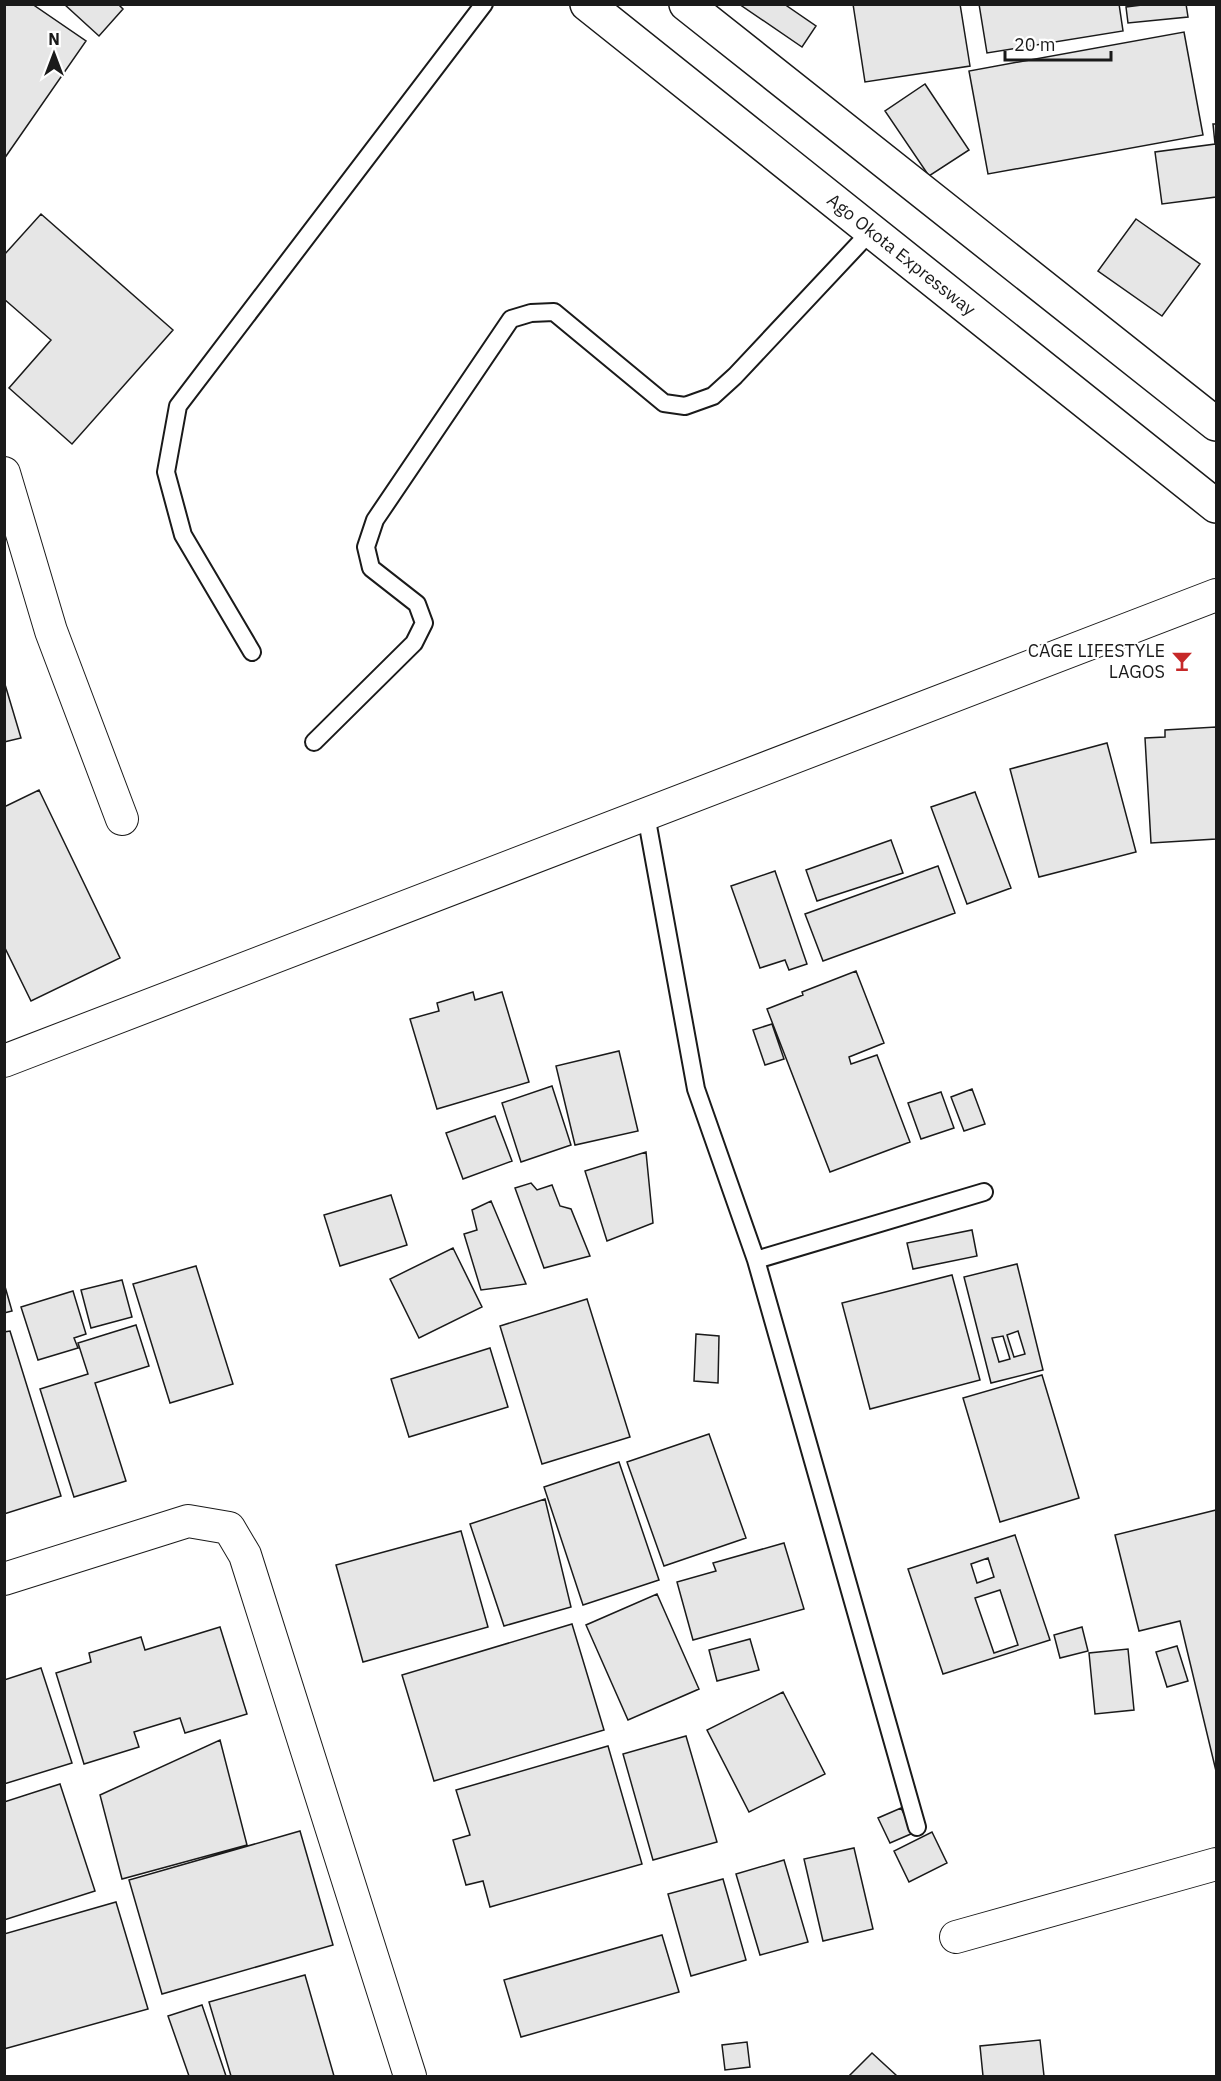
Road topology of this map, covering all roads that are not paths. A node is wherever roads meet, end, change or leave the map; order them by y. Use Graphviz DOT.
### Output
graph roads {
  1 [pos="484,4"];
  2 [pos="586,4"];
  3 [pos="686,4"];
  4 [pos="871,231"];
  5 [pos="1216,424"];
  6 [pos="4,473"];
  7 [pos="1216,506"];
  8 [pos="1216,594"];
  9 [pos="252,652"];
  10 [pos="314,742"];
  11 [pos="646,815"];
  12 [pos="122,819"];
  13 [pos="4,1061"];
  14 [pos="984,1192"];
  15 [pos="756,1260"];
  16 [pos="4,1578"];
  17 [pos="917,1827"];
  18 [pos="1216,1864"];
  19 [pos="956,1937"];
  20 [pos="410,2076"];
  1 -- 9 [label="lane"];
  2 -- 4 [label="main road, Ago Okota Expressway"];
  3 -- 5 [label="main road"];
  4 -- 7 [label="main road, Ago Okota Expressway"];
  4 -- 10 [label="lane"];
  6 -- 12 [label="street"];
  8 -- 11 [label="street"];
  11 -- 13 [label="street"];
  11 -- 15 [label="lane"];
  14 -- 15 [label="lane"];
  15 -- 17 [label="lane"];
  16 -- 20 [label="street"];
  18 -- 19 [label="street"];
}
